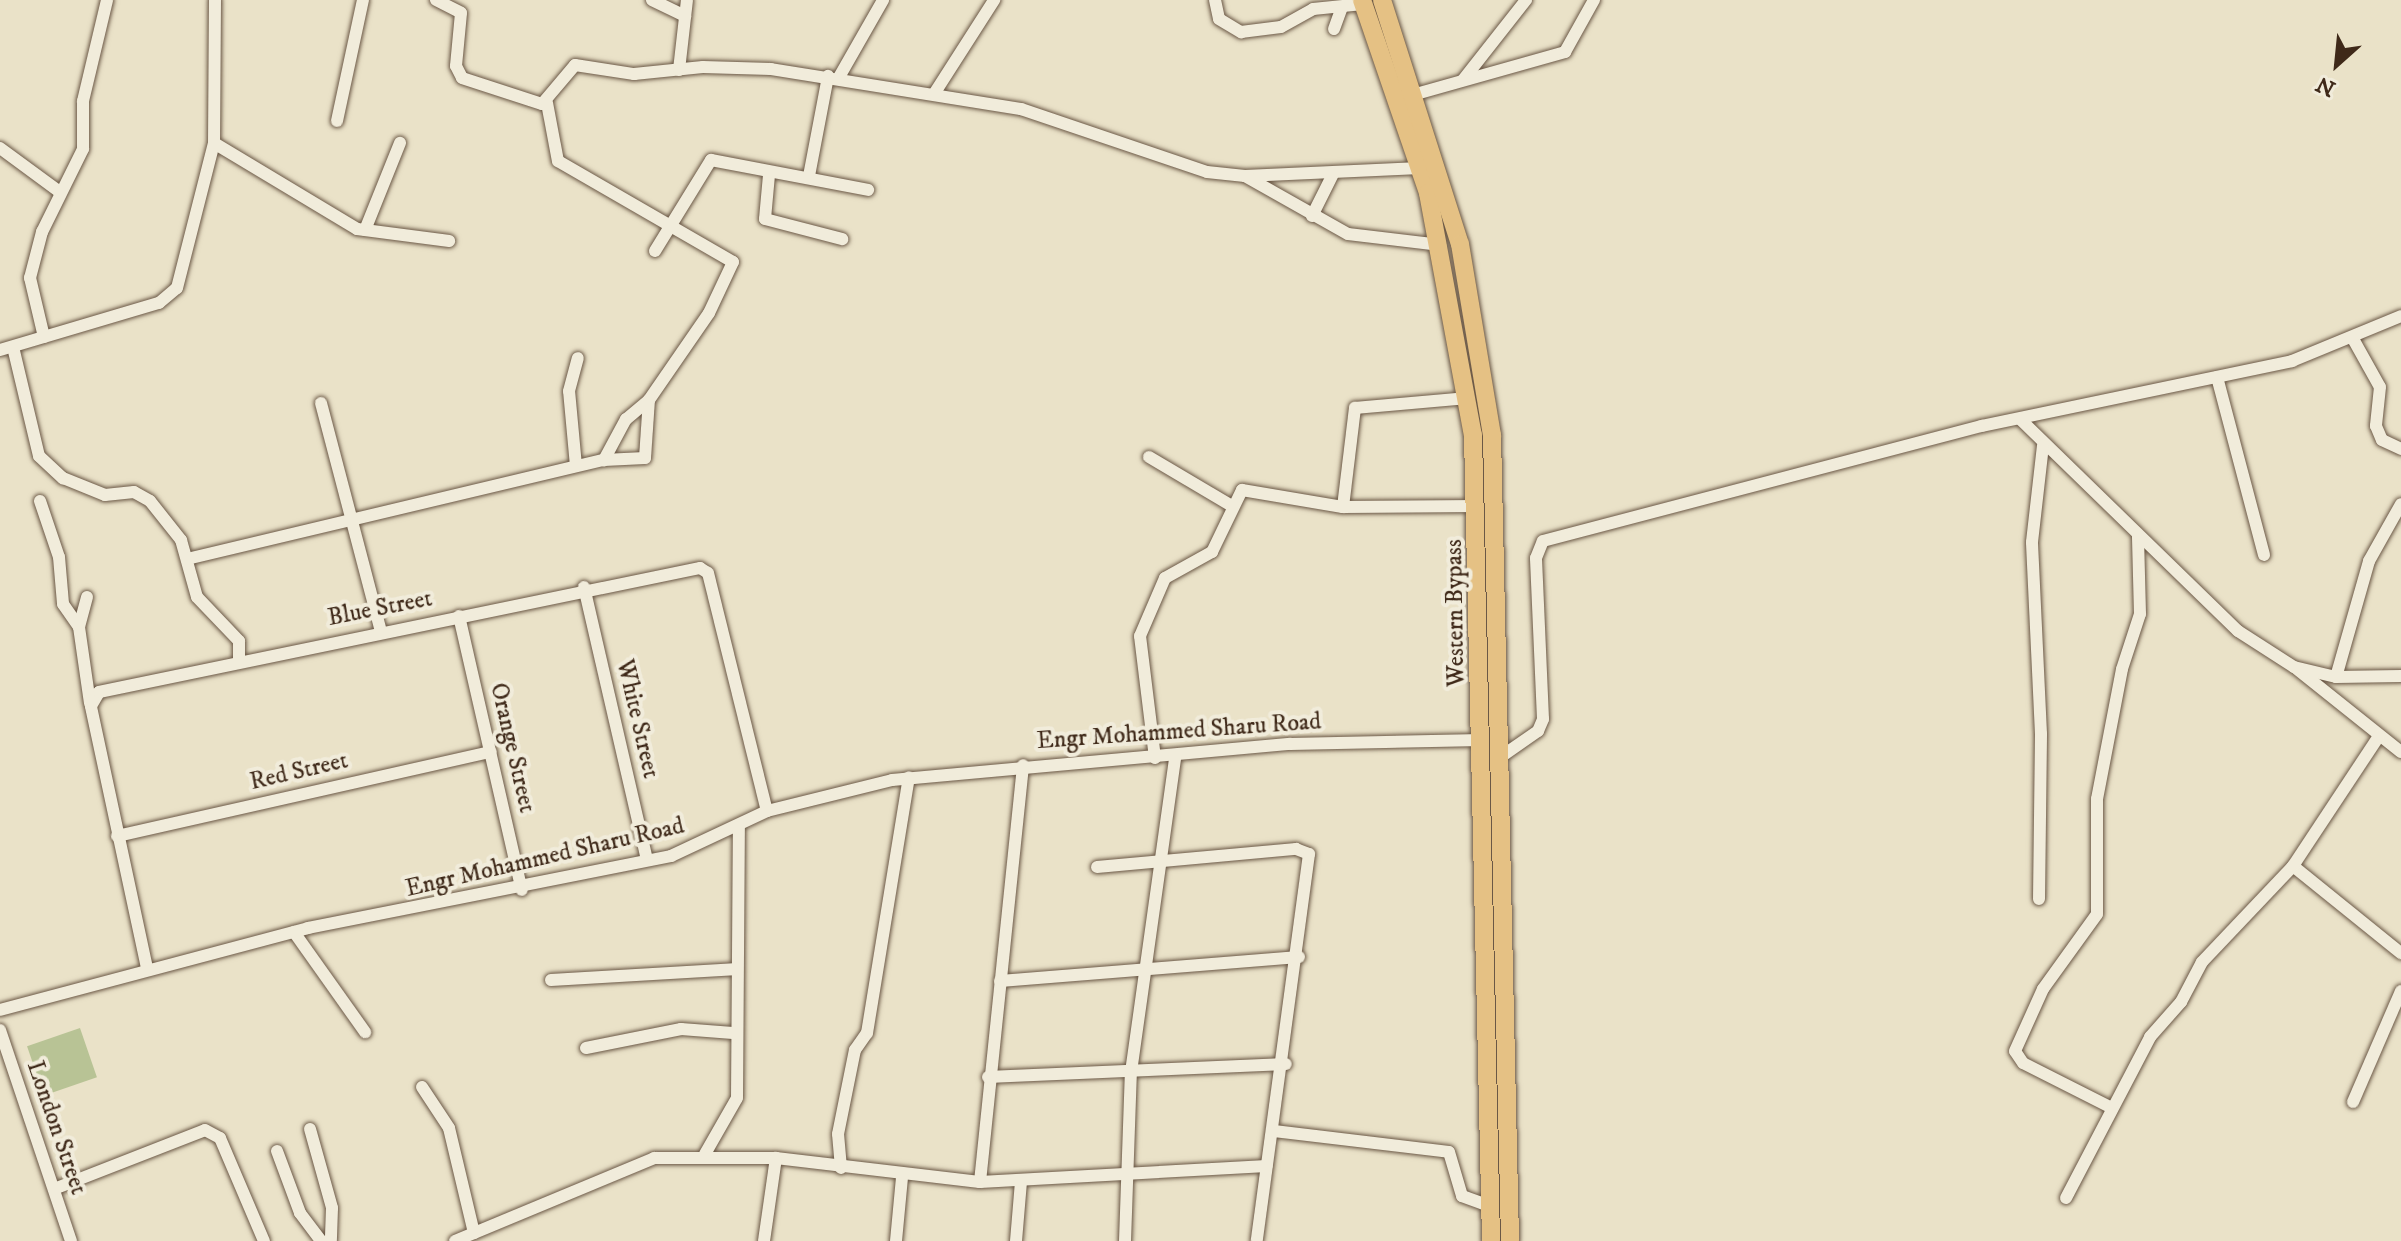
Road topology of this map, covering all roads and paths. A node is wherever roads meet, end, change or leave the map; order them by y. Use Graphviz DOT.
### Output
graph roads {
  1 [pos="107,0"];
  2 [pos="215,0"];
  3 [pos="363,0"];
  4 [pos="436,0"];
  5 [pos="652,0"];
  6 [pos="687,0"];
  7 [pos="883,0"];
  8 [pos="994,0"];
  9 [pos="1215,0"];
  10 [pos="1526,0"];
  11 [pos="1594,0"];
  12 [pos="1378,2"];
  13 [pos="1342,7"];
  14 [pos="685,16"];
  15 [pos="1334,29"];
  16 [pos="679,70"];
  17 [pos="833,78"];
  18 [pos="1463,80"];
  19 [pos="934,94"];
  20 [pos="1416,94"];
  21 [pos="547,103"];
  22 [pos="337,121"];
  23 [pos="214,143"];
  24 [pos="400,143"];
  25 [pos="0,148"];
  26 [pos="1420,168"];
  27 [pos="1334,172"];
  28 [pos="769,175"];
  29 [pos="809,176"];
  30 [pos="1245,176"];
  31 [pos="868,190"];
  32 [pos="60,192"];
  33 [pos="1312,216"];
  34 [pos="671,223"];
  35 [pos="365,230"];
  36 [pos="842,239"];
  37 [pos="449,241"];
  38 [pos="1440,245"];
  39 [pos="655,251"];
  40 [pos="2401,316"];
  41 [pos="44,337"];
  42 [pos="2352,337"];
  43 [pos="6,348"];
  44 [pos="578,358"];
  45 [pos="2217,377"];
  46 [pos="1468,398"];
  47 [pos="649,400"];
  48 [pos="321,403"];
  49 [pos="2020,419"];
  50 [pos="2043,446"];
  51 [pos="2401,449"];
  52 [pos="1149,457"];
  53 [pos="604,460"];
  54 [pos="576,466"];
  55 [pos="40,501"];
  56 [pos="2401,504"];
  57 [pos="1232,506"];
  58 [pos="1478,506"];
  59 [pos="1343,507"];
  60 [pos="354,520"];
  61 [pos="2138,535"];
  62 [pos="2264,555"];
  63 [pos="187,559"];
  64 [pos="584,587"];
  65 [pos="87,597"];
  66 [pos="459,616"];
  67 [pos="79,627"];
  68 [pos="381,631"];
  69 [pos="239,662"];
  70 [pos="2294,667"];
  71 [pos="2401,676"];
  72 [pos="2336,677"];
  73 [pos="91,706"];
  74 [pos="2379,736"];
  75 [pos="1482,740"];
  76 [pos="2400,750"];
  77 [pos="491,752"];
  78 [pos="1502,756"];
  79 [pos="1175,757"];
  80 [pos="1155,758"];
  81 [pos="1023,765"];
  82 [pos="909,777"];
  83 [pos="767,811"];
  84 [pos="739,827"];
  85 [pos="117,836"];
  86 [pos="647,860"];
  87 [pos="1162,863"];
  88 [pos="2293,866"];
  89 [pos="1097,867"];
  90 [pos="522,890"];
  91 [pos="2039,899"];
  92 [pos="294,932"];
  93 [pos="2401,953"];
  94 [pos="1299,957"];
  95 [pos="147,968"];
  96 [pos="734,969"];
  97 [pos="1146,971"];
  98 [pos="551,980"];
  99 [pos="1000,981"];
  100 [pos="2401,991"];
  101 [pos="0,1010"];
  102 [pos="0,1030"];
  103 [pos="365,1032"];
  104 [pos="733,1033"];
  105 [pos="586,1048"];
  106 [pos="1286,1064"];
  107 [pos="1131,1072"];
  108 [pos="988,1077"];
  109 [pos="422,1087"];
  110 [pos="2353,1102"];
  111 [pos="2110,1107"];
  112 [pos="310,1129"];
  113 [pos="1274,1131"];
  114 [pos="277,1151"];
  115 [pos="705,1154"];
  116 [pos="776,1158"];
  117 [pos="1267,1166"];
  118 [pos="841,1168"];
  119 [pos="902,1177"];
  120 [pos="1127,1177"];
  121 [pos="980,1182"];
  122 [pos="1021,1182"];
  123 [pos="54,1189"];
  124 [pos="2066,1198"];
  125 [pos="1490,1206"];
  126 [pos="480,1235"];
  127 [pos="71,1241"];
  128 [pos="264,1241"];
  129 [pos="321,1241"];
  130 [pos="331,1241"];
  131 [pos="455,1241"];
  132 [pos="764,1241"];
  133 [pos="896,1241"];
  134 [pos="1016,1241"];
  135 [pos="1125,1241"];
  136 [pos="1257,1241"];
  137 [pos="1491,1241"];
  138 [pos="1510,1241"];
  1 -- 32 [label="street"];
  2 -- 23 [label="street"];
  3 -- 22 [label="street"];
  4 -- 21 [label="street"];
  5 -- 14 [label="street"];
  6 -- 14 [label="street"];
  7 -- 17 [label="street"];
  8 -- 19 [label="street"];
  9 -- 13 [label="street"];
  10 -- 18 [label="street"];
  11 -- 18 [label="street"];
  12 -- 13 [label="street"];
  12 -- 20 [label="main road, Western Bypass"];
  12 -- 26 [label="main road, Western Bypass"];
  13 -- 15 [label="street"];
  14 -- 16 [label="street"];
  16 -- 17 [label="street"];
  16 -- 21 [label="street"];
  17 -- 19 [label="street"];
  17 -- 29 [label="street"];
  18 -- 20 [label="street"];
  19 -- 30 [label="street"];
  20 -- 78 [label="main road, Western Bypass"];
  21 -- 34 [label="street"];
  23 -- 35 [label="street"];
  23 -- 41 [label="street"];
  24 -- 35 [label="street"];
  25 -- 32 [label="street"];
  26 -- 27 [label="street"];
  26 -- 38 [label="main road, Western Bypass"];
  27 -- 30 [label="street"];
  27 -- 33 [label="street"];
  28 -- 29 [label="street"];
  28 -- 34 [label="street"];
  28 -- 36 [label="street"];
  29 -- 31 [label="street"];
  30 -- 33 [label="street"];
  32 -- 41 [label="street"];
  33 -- 38 [label="street"];
  34 -- 39 [label="street"];
  34 -- 47 [label="street"];
  35 -- 37 [label="street"];
  38 -- 46 [label="main road, Western Bypass"];
  40 -- 42 [label="street"];
  41 -- 43 [label="street"];
  42 -- 45 [label="street"];
  42 -- 51 [label="street"];
  43 -- 63 [label="street"];
  44 -- 54 [label="street"];
  45 -- 49 [label="street"];
  45 -- 62 [label="street"];
  46 -- 58 [label="main road, Western Bypass"];
  46 -- 59 [label="street"];
  47 -- 53 [label="street"];
  47 -- 53 [label="street"];
  48 -- 60 [label="street"];
  49 -- 50 [label="street"];
  49 -- 78 [label="street"];
  50 -- 61 [label="street"];
  50 -- 91 [label="street"];
  52 -- 57 [label="street"];
  53 -- 54 [label="street"];
  54 -- 60 [label="street"];
  55 -- 67 [label="street"];
  56 -- 72 [label="street"];
  57 -- 59 [label="street"];
  57 -- 80 [label="street"];
  58 -- 59 [label="street"];
  58 -- 75 [label="main road, Western Bypass"];
  60 -- 63 [label="street"];
  60 -- 68 [label="street"];
  61 -- 70 [label="street"];
  61 -- 111 [label="street"];
  63 -- 69 [label="street"];
  64 -- 66 [label="street, Blue Street"];
  64 -- 83 [label="street, Blue Street"];
  64 -- 86 [label="street, White Street"];
  65 -- 67 [label="street"];
  66 -- 68 [label="street, Blue Street"];
  66 -- 77 [label="street, Orange Street"];
  67 -- 73 [label="street"];
  68 -- 69 [label="street, Blue Street"];
  69 -- 73 [label="street, Blue Street"];
  70 -- 72 [label="street"];
  70 -- 74 [label="street"];
  71 -- 72 [label="street"];
  73 -- 85 [label="street"];
  74 -- 76 [label="street"];
  74 -- 88 [label="street"];
  75 -- 79 [label="street, Engr Mohammed Sharu Road"];
  75 -- 125 [label="main road, Western Bypass"];
  77 -- 85 [label="street, Red Street"];
  77 -- 90 [label="street, Orange Street"];
  78 -- 138 [label="main road, Western Bypass"];
  79 -- 80 [label="street, Engr Mohammed Sharu Road"];
  79 -- 87 [label="street"];
  80 -- 81 [label="street, Engr Mohammed Sharu Road"];
  81 -- 82 [label="street, Engr Mohammed Sharu Road"];
  81 -- 99 [label="street"];
  82 -- 83 [label="street, Engr Mohammed Sharu Road"];
  82 -- 118 [label="street"];
  83 -- 84 [label="street, Engr Mohammed Sharu Road"];
  84 -- 86 [label="street, Engr Mohammed Sharu Road"];
  84 -- 96 [label="street"];
  85 -- 95 [label="street"];
  86 -- 90 [label="street, Engr Mohammed Sharu Road"];
  87 -- 89 [label="street"];
  87 -- 94 [label="street"];
  87 -- 97 [label="street"];
  88 -- 93 [label="street"];
  88 -- 111 [label="street"];
  90 -- 92 [label="street, Engr Mohammed Sharu Road"];
  92 -- 95 [label="street, Engr Mohammed Sharu Road"];
  92 -- 103 [label="street"];
  94 -- 97 [label="street"];
  94 -- 106 [label="street"];
  95 -- 101 [label="street, Engr Mohammed Sharu Road"];
  96 -- 98 [label="street"];
  96 -- 104 [label="street"];
  97 -- 99 [label="street"];
  97 -- 107 [label="street"];
  99 -- 108 [label="street"];
  100 -- 110 [label="street"];
  102 -- 123 [label="street, London Street"];
  104 -- 105 [label="street"];
  104 -- 115 [label="street"];
  106 -- 107 [label="street"];
  106 -- 113 [label="street"];
  107 -- 108 [label="street"];
  107 -- 120 [label="street"];
  108 -- 121 [label="street"];
  109 -- 126 [label="street"];
  111 -- 124 [label="street"];
  112 -- 130 [label="street"];
  113 -- 117 [label="street"];
  113 -- 125 [label="street"];
  114 -- 129 [label="street"];
  115 -- 116 [label="street"];
  115 -- 126 [label="street"];
  116 -- 118 [label="street"];
  116 -- 132 [label="street"];
  117 -- 120 [label="street"];
  117 -- 136 [label="street"];
  118 -- 119 [label="street"];
  119 -- 121 [label="street"];
  119 -- 133 [label="street"];
  120 -- 122 [label="street"];
  120 -- 135 [label="street"];
  121 -- 122 [label="street"];
  122 -- 134 [label="street"];
  123 -- 127 [label="street, London Street"];
  123 -- 128 [label="street"];
  125 -- 137 [label="main road, Western Bypass"];
  126 -- 131 [label="street"];
}
